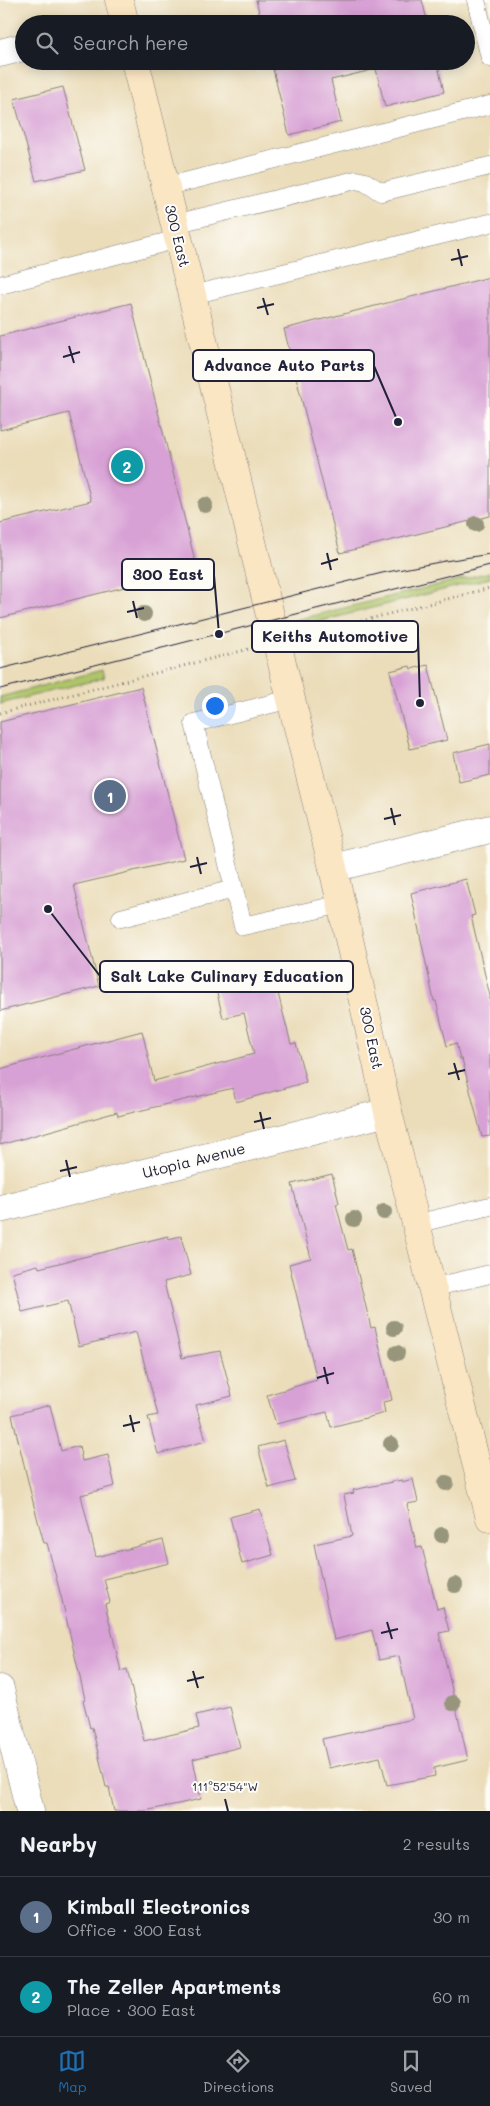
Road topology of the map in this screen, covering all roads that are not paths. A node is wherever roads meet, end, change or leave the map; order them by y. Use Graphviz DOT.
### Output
graph roads {
  1 [pos="476,0"];
  2 [pos="15,49"];
  3 [pos="0,53"];
  4 [pos="490,58"];
  5 [pos="137,70"];
  6 [pos="490,104"];
  7 [pos="490,166"];
  8 [pos="166,187"];
  9 [pos="490,223"];
  10 [pos="176,232"];
  11 [pos="0,286"];
  12 [pos="192,296"];
  13 [pos="291,699"];
  14 [pos="490,829"];
  15 [pos="333,868"];
  16 [pos="234,889"];
  17 [pos="342,904"];
  18 [pos="121,918"];
  19 [pos="388,1112"];
  20 [pos="490,1206"];
  21 [pos="0,1209"];
  22 [pos="415,1224"];
  23 [pos="490,1274"];
  24 [pos="432,1288"];
  25 [pos="483,1460"];
  26 [pos="490,1518"];
  27 [pos="0,1689"];
  28 [pos="30,1811"];
  1 -- 4 [label="lane"];
  2 -- 3 [label="street"];
  5 -- 8 [label="street, 300 East"];
  6 -- 8 [label="lane"];
  7 -- 10 [label="lane"];
  8 -- 10 [label="street, 300 East"];
  9 -- 12 [label="lane"];
  10 -- 11 [label="lane"];
  10 -- 12 [label="street, 300 East"];
  12 -- 13 [label="street, 300 East"];
  13 -- 15 [label="street, 300 East"];
  13 -- 16 [label="lane"];
  14 -- 15 [label="street"];
  15 -- 17 [label="street, 300 East"];
  16 -- 17 [label="lane"];
  16 -- 18 [label="lane"];
  17 -- 19 [label="street, 300 East"];
  19 -- 21 [label="street, Utopia Avenue"];
  19 -- 22 [label="street, 300 East"];
  20 -- 22 [label="lane"];
  22 -- 24 [label="street, 300 East"];
  23 -- 24 [label="lane"];
  24 -- 25 [label="street, 300 East"];
  25 -- 26 [label="street, 300 East"];
  27 -- 28 [label="street"];
}
